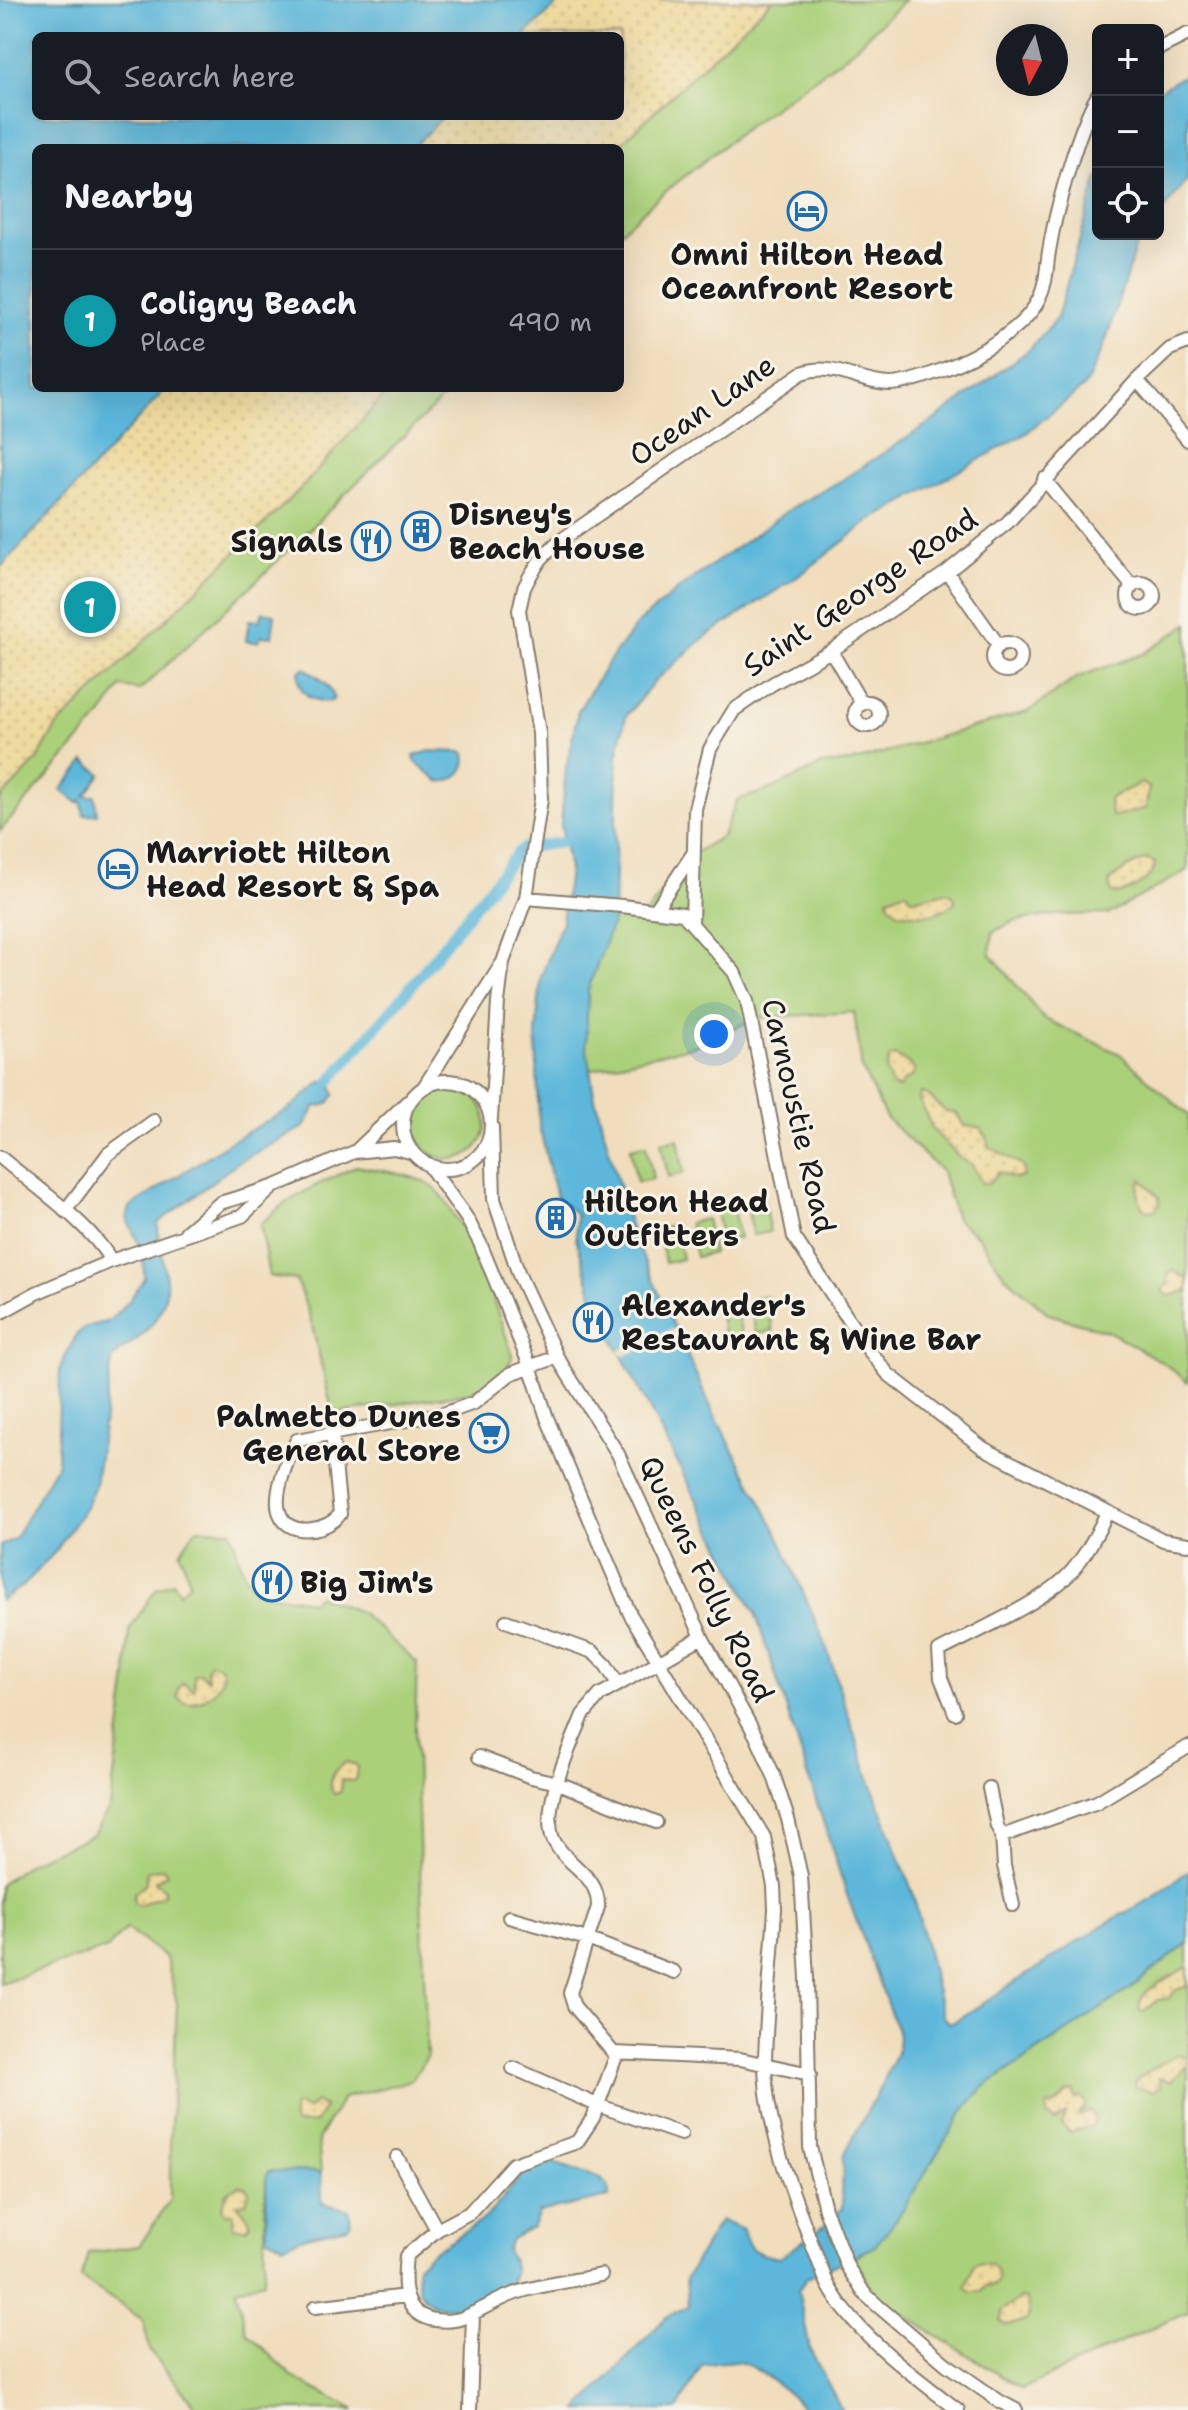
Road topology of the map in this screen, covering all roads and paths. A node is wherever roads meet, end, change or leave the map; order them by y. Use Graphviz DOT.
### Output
graph roads {
  1 [pos="1188,34"];
  2 [pos="1164,46"];
  3 [pos="1098,96"];
  4 [pos="1188,342"];
  5 [pos="1137,380"];
  6 [pos="1188,440"];
  7 [pos="1044,479"];
  8 [pos="947,572"];
  9 [pos="1132,586"];
  10 [pos="999,646"];
  11 [pos="831,651"];
  12 [pos="862,704"];
  13 [pos="693,852"];
  14 [pos="526,898"];
  15 [pos="656,909"];
  16 [pos="692,923"];
  17 [pos="503,962"];
  18 [pos="424,1087"];
  19 [pos="412,1097"];
  20 [pos="154,1121"];
  21 [pos="491,1123"];
  22 [pos="354,1152"];
  23 [pos="414,1154"];
  24 [pos="0,1157"];
  25 [pos="428,1164"];
  26 [pos="273,1187"];
  27 [pos="65,1211"];
  28 [pos="176,1237"];
  29 [pos="111,1261"];
  30 [pos="0,1313"];
  31 [pos="557,1357"];
  32 [pos="530,1366"];
  33 [pos="332,1433"];
  34 [pos="1107,1512"];
  35 [pos="1188,1544"];
  36 [pos="506,1621"];
  37 [pos="702,1637"];
  38 [pos="660,1662"];
  39 [pos="618,1684"];
  40 [pos="955,1713"];
  41 [pos="1188,1747"];
  42 [pos="479,1757"];
  43 [pos="558,1783"];
  44 [pos="989,1788"];
  45 [pos="656,1822"];
  46 [pos="1002,1836"];
  47 [pos="1013,1905"];
  48 [pos="509,1917"];
  49 [pos="587,1939"];
  50 [pos="674,1972"];
  51 [pos="615,2053"];
  52 [pos="765,2063"];
  53 [pos="513,2068"];
  54 [pos="810,2074"];
  55 [pos="597,2105"];
  56 [pos="681,2134"];
  57 [pos="397,2157"];
  58 [pos="437,2230"];
  59 [pos="601,2275"];
  60 [pos="406,2296"];
  61 [pos="315,2307"];
  62 [pos="473,2313"];
  63 [pos="470,2410"];
  64 [pos="958,2410"];
  65 [pos="1016,2410"];
  1 -- 2 [label="street"];
  3 -- 14 [label="street, Ocean Lane"];
  4 -- 5 [label="street, Saint George Road"];
  5 -- 6 [label="street"];
  5 -- 7 [label="street, Saint George Road"];
  7 -- 8 [label="street, Saint George Road"];
  7 -- 9 [label="street"];
  8 -- 10 [label="street"];
  8 -- 11 [label="street, Saint George Road"];
  11 -- 12 [label="street"];
  11 -- 13 [label="street, Saint George Road"];
  13 -- 15 [label="street, Saint George Road"];
  13 -- 16 [label="street, Saint George Road"];
  14 -- 15 [label="street, Carnoustie Road"];
  14 -- 17 [label="street, Ocean Lane"];
  15 -- 16 [label="street, Carnoustie Road"];
  16 -- 34 [label="street, Carnoustie Road"];
  17 -- 18 [label="street, Ocean Lane"];
  17 -- 21 [label="street, Ocean Lane"];
  18 -- 19 [label="street"];
  18 -- 21 [label="street"];
  19 -- 22 [label="street"];
  19 -- 23 [label="street"];
  20 -- 27 [label="street"];
  21 -- 25 [label="street"];
  21 -- 31 [label="street, Queens Folly Road"];
  22 -- 23 [label="street"];
  22 -- 26 [label="street"];
  23 -- 25 [label="street"];
  24 -- 27 [label="street"];
  25 -- 32 [label="street"];
  26 -- 28 [label="street"];
  26 -- 28 [label="street"];
  27 -- 29 [label="street"];
  28 -- 29 [label="street"];
  29 -- 30 [label="street"];
  31 -- 32 [label="street"];
  31 -- 37 [label="street, Queens Folly Road"];
  32 -- 33 [label="street"];
  32 -- 38 [label="street"];
  33 -- 33 [label="street"];
  34 -- 35 [label="street, Carnoustie Road"];
  34 -- 40 [label="street"];
  36 -- 39 [label="street"];
  37 -- 38 [label="street"];
  37 -- 54 [label="street, Queens Folly Road"];
  38 -- 39 [label="street"];
  38 -- 52 [label="street"];
  39 -- 43 [label="street"];
  41 -- 46 [label="street"];
  42 -- 43 [label="street"];
  43 -- 45 [label="street"];
  43 -- 49 [label="street"];
  44 -- 46 [label="street"];
  46 -- 47 [label="street"];
  48 -- 49 [label="street"];
  49 -- 50 [label="street"];
  49 -- 51 [label="street"];
  51 -- 52 [label="street"];
  51 -- 55 [label="street"];
  52 -- 54 [label="street"];
  52 -- 64 [label="street"];
  53 -- 55 [label="street"];
  54 -- 65 [label="street, Queens Folly Road"];
  55 -- 56 [label="street"];
  55 -- 58 [label="street"];
  57 -- 58 [label="street"];
  58 -- 60 [label="street"];
  59 -- 62 [label="street"];
  60 -- 61 [label="street"];
  60 -- 62 [label="street"];
  62 -- 63 [label="street"];
}
